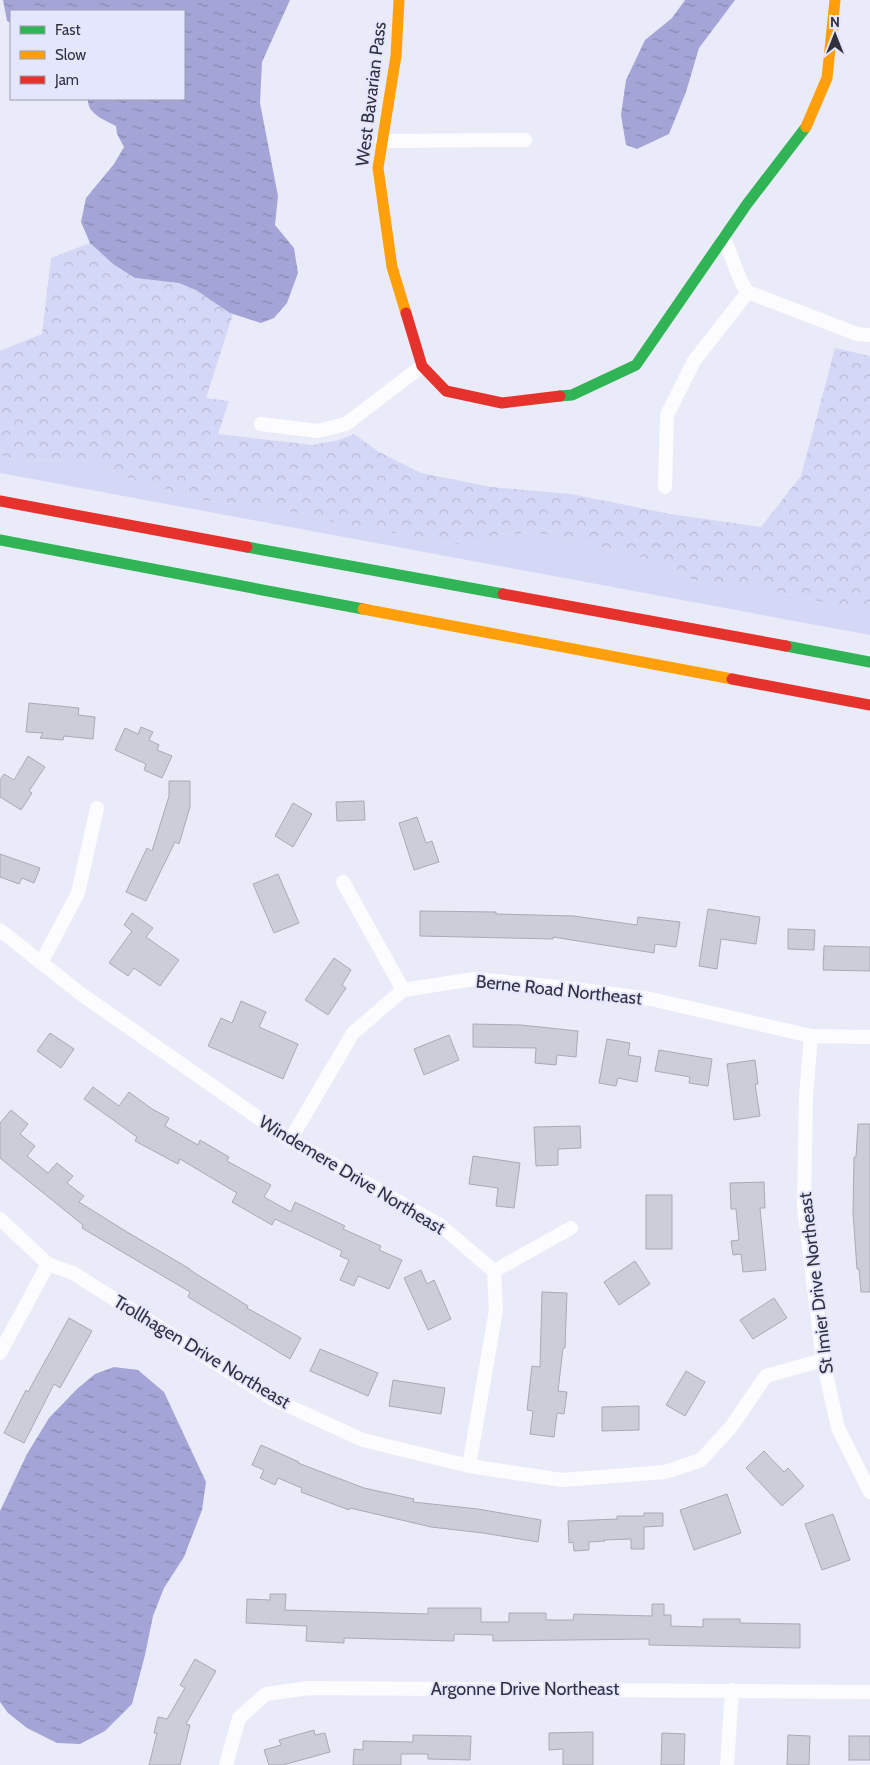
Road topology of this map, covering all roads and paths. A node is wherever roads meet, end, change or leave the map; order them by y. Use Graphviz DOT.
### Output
graph roads {
  1 [pos="399,0"];
  2 [pos="835,0"];
  3 [pos="525,140"];
  4 [pos="382,141"];
  5 [pos="724,238"];
  6 [pos="748,292"];
  7 [pos="870,335"];
  8 [pos="422,366"];
  9 [pos="261,424"];
  10 [pos="665,487"];
  11 [pos="0,501"];
  12 [pos="0,540"];
  13 [pos="870,662"];
  14 [pos="870,705"];
  15 [pos="98,808"];
  16 [pos="342,882"];
  17 [pos="0,930"];
  18 [pos="41,963"];
  19 [pos="403,990"];
  20 [pos="811,1036"];
  21 [pos="870,1037"];
  22 [pos="290,1140"];
  23 [pos="0,1219"];
  24 [pos="571,1228"];
  25 [pos="48,1264"];
  26 [pos="494,1271"];
  27 [pos="0,1353"];
  28 [pos="823,1360"];
  29 [pos="469,1466"];
  30 [pos="870,1492"];
  31 [pos="732,1690"];
  32 [pos="870,1692"];
  33 [pos="226,1765"];
  34 [pos="727,1765"];
  1 -- 4 [label="main road, West Bavarian Pass"];
  2 -- 5 [label="main road"];
  3 -- 4 [label="street"];
  4 -- 8 [label="main road, West Bavarian Pass"];
  5 -- 6 [label="street"];
  5 -- 8 [label="main road"];
  6 -- 7 [label="street"];
  6 -- 10 [label="street"];
  8 -- 9 [label="street"];
  11 -- 13 [label="main road"];
  12 -- 14 [label="main road"];
  15 -- 18 [label="street"];
  16 -- 19 [label="street"];
  17 -- 18 [label="street, Windemere Drive Northeast"];
  18 -- 22 [label="street, Windemere Drive Northeast"];
  19 -- 20 [label="street, Berne Road Northeast"];
  19 -- 22 [label="street"];
  20 -- 21 [label="street, Berne Road Northeast"];
  20 -- 28 [label="street, St Imier Drive Northeast"];
  22 -- 26 [label="street, Windemere Drive Northeast"];
  23 -- 25 [label="street, Trollhagen Drive Northeast"];
  24 -- 26 [label="street"];
  25 -- 27 [label="street"];
  25 -- 29 [label="street, Trollhagen Drive Northeast"];
  26 -- 29 [label="street"];
  28 -- 29 [label="street, Trollhagen Drive Northeast"];
  28 -- 30 [label="street, St Imier Drive Northeast"];
  31 -- 32 [label="street, Argonne Drive Northeast"];
  31 -- 33 [label="street, Argonne Drive Northeast"];
  31 -- 34 [label="street"];
}
